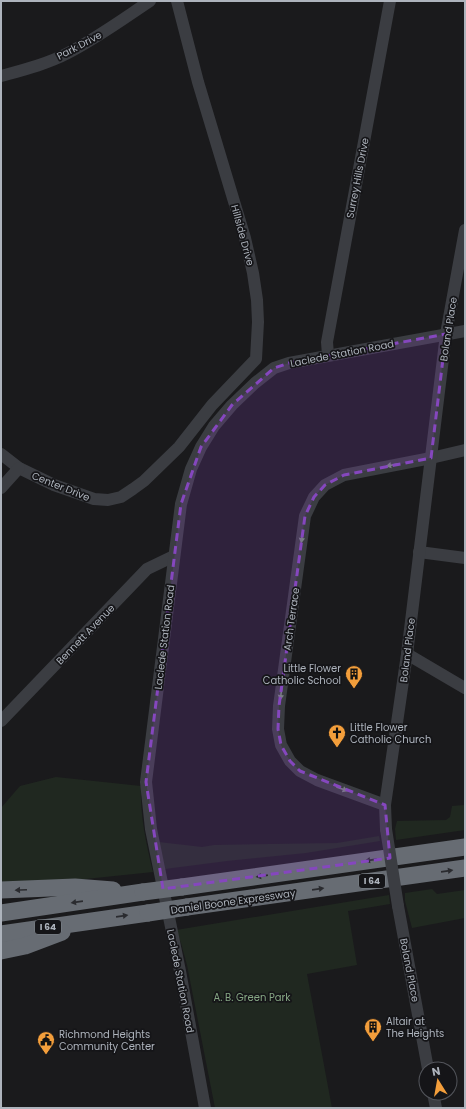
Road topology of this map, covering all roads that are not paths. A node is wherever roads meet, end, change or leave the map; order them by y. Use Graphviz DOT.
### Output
graph roads {
  1 [pos="150,1"];
  2 [pos="177,1"];
  3 [pos="390,1"];
  4 [pos="1,76"];
  5 [pos="465,230"];
  6 [pos="465,331"];
  7 [pos="446,334"];
  8 [pos="328,355"];
  9 [pos="179,447"];
  10 [pos="465,450"];
  11 [pos="1,454"];
  12 [pos="431,458"];
  13 [pos="19,468"];
  14 [pos="1,488"];
  15 [pos="419,552"];
  16 [pos="174,556"];
  17 [pos="465,558"];
  18 [pos="407,654"];
  19 [pos="465,688"];
  20 [pos="1,721"];
  21 [pos="385,805"];
  22 [pos="465,847"];
  23 [pos="465,868"];
  24 [pos="1,890"];
  25 [pos="143,892"];
  26 [pos="1,913"];
  27 [pos="96,920"];
  28 [pos="1,934"];
  29 [pos="1,951"];
  30 [pos="427,1061"];
  31 [pos="205,1108"];
  1 -- 4 [label="street, Park Drive"];
  2 -- 9 [label="street, Hillside Drive"];
  3 -- 8 [label="street, Surrey Hills Drive"];
  5 -- 7 [label="street, Boland Place"];
  6 -- 7 [label="street, Laclede Station Road"];
  7 -- 8 [label="street, Laclede Station Road"];
  7 -- 12 [label="street, Boland Place"];
  8 -- 16 [label="street, Laclede Station Road"];
  9 -- 13 [label="street, Center Drive"];
  10 -- 12 [label="street, Arch Terrace"];
  11 -- 13 [label="street, Center Drive"];
  12 -- 15 [label="street, Boland Place"];
  12 -- 21 [label="street, Arch Terrace, one-way"];
  13 -- 14 [label="street"];
  15 -- 17 [label="street"];
  15 -- 18 [label="street, Boland Place"];
  16 -- 20 [label="street, Bennett Avenue"];
  16 -- 31 [label="street, Laclede Station Road"];
  18 -- 19 [label="street"];
  18 -- 21 [label="street, Boland Place"];
  21 -- 30 [label="street, Boland Place, bridge"];
  22 -- 25 [label="highway, Daniel Boone Expressway / I 64, one-way, bridge"];
  27 -- 23 [label="highway, Daniel Boone Expressway / I 64, one-way, bridge"];
  25 -- 24 [label="highway, one-way"];
  25 -- 26 [label="highway, Daniel Boone Expressway / I 64, one-way"];
  27 -- 28 [label="highway, Daniel Boone Expressway / I 64"];
  27 -- 29 [label="highway"];
}
